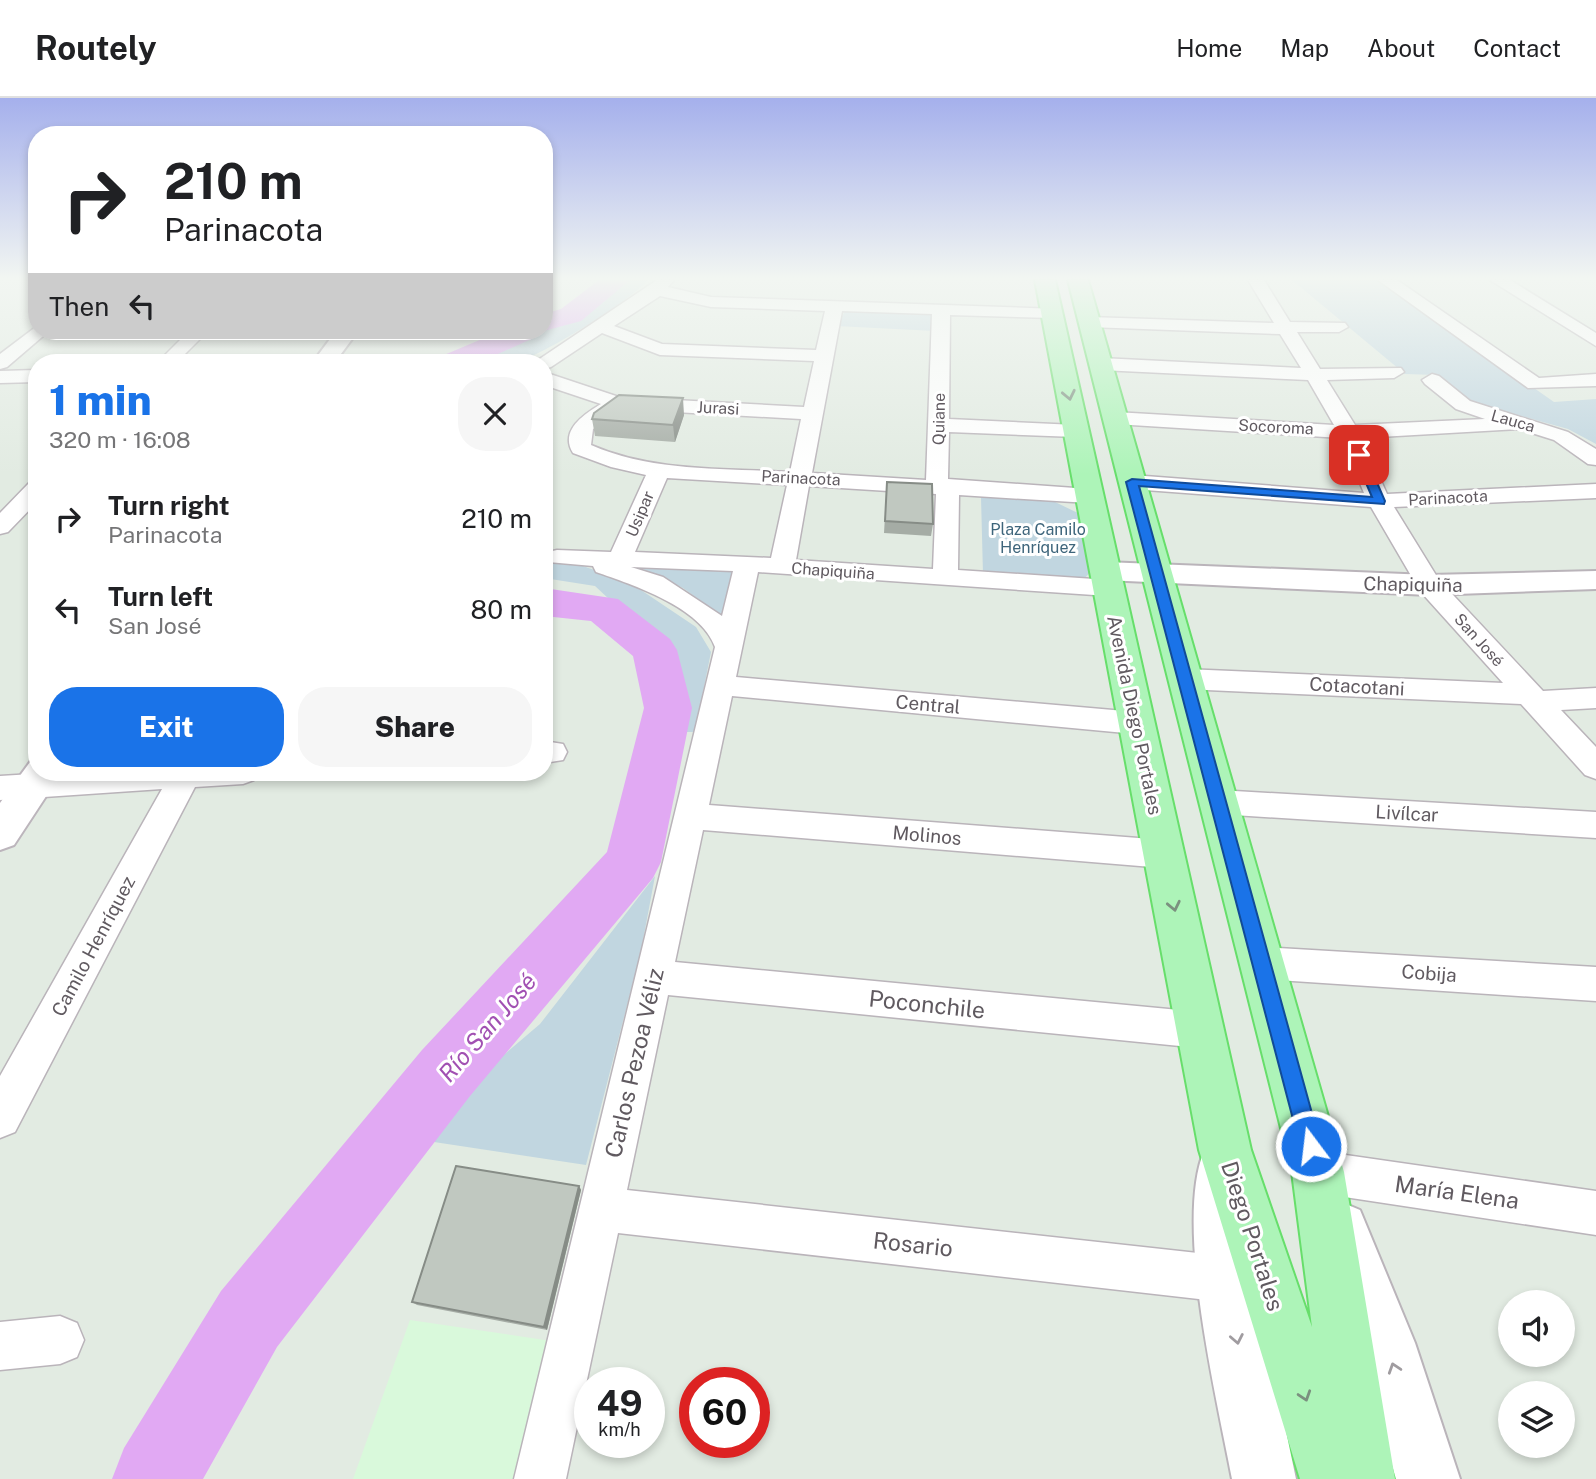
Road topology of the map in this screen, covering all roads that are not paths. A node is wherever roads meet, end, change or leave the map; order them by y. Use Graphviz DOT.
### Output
graph roads {
  1 [pos="23,344"];
  2 [pos="573,344"];
  3 [pos="648,344"];
  4 [pos="829,344"];
  5 [pos="941,344"];
  6 [pos="1058,344"];
  7 [pos="1095,344"];
  8 [pos="1297,344"];
  9 [pos="1478,344"];
  10 [pos="824,356"];
  11 [pos="553,357"];
  12 [pos="0,363"];
  13 [pos="1101,364"];
  14 [pos="1394,372"];
  15 [pos="1317,375"];
  16 [pos="28,376"];
  17 [pos="0,377"];
  18 [pos="1432,380"];
  19 [pos="1596,380"];
  20 [pos="553,381"];
  21 [pos="617,403"];
  22 [pos="813,414"];
  23 [pos="1115,418"];
  24 [pos="1520,423"];
  25 [pos="940,425"];
  26 [pos="1076,431"];
  27 [pos="1349,432"];
  28 [pos="1596,459"];
  29 [pos="659,471"];
  30 [pos="800,478"];
  31 [pos="1132,482"];
  32 [pos="942,486"];
  33 [pos="1596,491"];
  34 [pos="28,492"];
  35 [pos="0,494"];
  36 [pos="1089,496"];
  37 [pos="28,498"];
  38 [pos="1380,501"];
  39 [pos="0,527"];
  40 [pos="553,555"];
  41 [pos="553,556"];
  42 [pos="621,557"];
  43 [pos="764,566"];
  44 [pos="1157,575"];
  45 [pos="945,578"];
  46 [pos="1107,580"];
  47 [pos="1596,580"];
  48 [pos="1429,585"];
  49 [pos="728,647"];
  50 [pos="1185,679"];
  51 [pos="719,685"];
  52 [pos="1533,698"];
  53 [pos="1596,698"];
  54 [pos="1136,723"];
  55 [pos="1596,767"];
  56 [pos="48,781"];
  57 [pos="182,781"];
  58 [pos="25,782"];
  59 [pos="1218,802"];
  60 [pos="690,816"];
  61 [pos="1596,825"];
  62 [pos="0,834"];
  63 [pos="1164,854"];
  64 [pos="1261,963"];
  65 [pos="653,977"];
  66 [pos="1596,984"];
  67 [pos="1200,1030"];
  68 [pos="0,1117"];
  69 [pos="1225,1150"];
  70 [pos="1318,1172"];
  71 [pos="601,1209"];
  72 [pos="1596,1213"];
  73 [pos="1226,1279"];
  74 [pos="60,1340"];
  75 [pos="0,1346"];
  76 [pos="1422,1456"];
  77 [pos="540,1479"];
  78 [pos="1264,1479"];
  79 [pos="1332,1479"];
  80 [pos="1363,1479"];
  1 -- 12 [label="street"];
  2 -- 11 [label="street"];
  3 -- 10 [label="street"];
  4 -- 10 [label="street, Carlos Pezoa Véliz"];
  5 -- 25 [label="street, Quiane"];
  6 -- 26 [label="main road, Avenida Diego Portales, one-way"];
  7 -- 13 [label="main road"];
  8 -- 15 [label="street, San José"];
  9 -- 19 [label="street"];
  10 -- 22 [label="street, Carlos Pezoa Véliz"];
  13 -- 15 [label="street"];
  13 -- 23 [label="main road"];
  14 -- 15 [label="street"];
  15 -- 27 [label="street, San José"];
  16 -- 17 [label="street"];
  18 -- 24 [label="street, Lauca"];
  20 -- 21 [label="street, Jurasi"];
  21 -- 22 [label="street, Jurasi"];
  21 -- 29 [label="street, Parinacota"];
  22 -- 30 [label="street, Carlos Pezoa Véliz"];
  23 -- 27 [label="street, Socoroma"];
  23 -- 31 [label="main road"];
  24 -- 27 [label="street, Socoroma"];
  24 -- 28 [label="street, Lauca"];
  25 -- 26 [label="street"];
  25 -- 32 [label="street, Quiane"];
  26 -- 36 [label="main road, Avenida Diego Portales"];
  27 -- 38 [label="street, San José"];
  29 -- 30 [label="street, Parinacota"];
  29 -- 42 [label="street, Usipar"];
  30 -- 32 [label="street, Parinacota"];
  30 -- 43 [label="street, Carlos Pezoa Véliz"];
  31 -- 38 [label="street, Parinacota"];
  31 -- 44 [label="main road"];
  32 -- 36 [label="street, Parinacota"];
  32 -- 45 [label="street, Quiane"];
  33 -- 38 [label="street, Parinacota"];
  34 -- 35 [label="street"];
  36 -- 46 [label="main road, Avenida Diego Portales"];
  37 -- 39 [label="street"];
  38 -- 48 [label="street, San José"];
  40 -- 42 [label="street, Chapiquiña"];
  41 -- 49 [label="street"];
  42 -- 43 [label="street, Chapiquiña"];
  43 -- 45 [label="street, Chapiquiña"];
  43 -- 49 [label="street, Carlos Pezoa Véliz"];
  44 -- 46 [label="street, Chapiquiña"];
  44 -- 48 [label="street, Chapiquiña"];
  44 -- 50 [label="main road"];
  45 -- 46 [label="street, Chapiquiña"];
  46 -- 54 [label="main road, Avenida Diego Portales"];
  47 -- 48 [label="street, Chapiquiña"];
  48 -- 52 [label="street, San José"];
  49 -- 51 [label="street, Carlos Pezoa Véliz"];
  50 -- 52 [label="street, Cotacotani"];
  50 -- 59 [label="main road"];
  51 -- 54 [label="street, Central"];
  51 -- 60 [label="street, Carlos Pezoa Véliz"];
  52 -- 53 [label="street, Cotacotani"];
  52 -- 55 [label="street, San José"];
  54 -- 63 [label="main road, Avenida Diego Portales"];
  56 -- 58 [label="street"];
  57 -- 68 [label="street, Camilo Henríquez"];
  58 -- 62 [label="street"];
  59 -- 61 [label="street, Livílcar"];
  59 -- 64 [label="main road"];
  60 -- 63 [label="street, Molinos"];
  60 -- 65 [label="street, Carlos Pezoa Véliz"];
  63 -- 67 [label="main road, Avenida Diego Portales, one-way"];
  64 -- 66 [label="street, Cobija"];
  64 -- 70 [label="main road"];
  65 -- 67 [label="street, Poconchile"];
  65 -- 71 [label="street, Carlos Pezoa Véliz"];
  67 -- 69 [label="main road, Avenida Diego Portales"];
  69 -- 73 [label="street, Diego Portales"];
  69 -- 79 [label="main road, Diego Portales, one-way"];
  70 -- 72 [label="street, María Elena"];
  76 -- 70 [label="street, one-way"];
  70 -- 80 [label="main road"];
  71 -- 73 [label="street, Rosario"];
  71 -- 77 [label="street, Carlos Pezoa Véliz"];
  73 -- 78 [label="street, Diego Portales, one-way"];
  74 -- 75 [label="street"];
}
